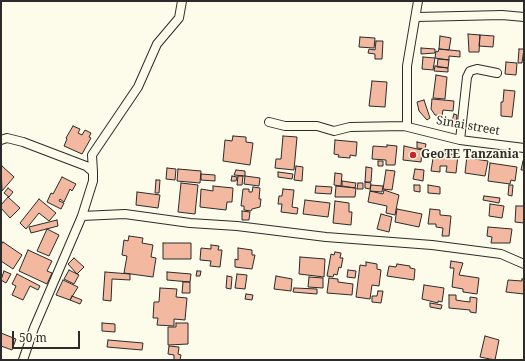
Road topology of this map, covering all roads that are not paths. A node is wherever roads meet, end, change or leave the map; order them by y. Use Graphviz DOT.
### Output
graph roads {
  1 [pos="182,1"];
  2 [pos="418,1"];
  3 [pos="417,17"];
  4 [pos="524,17"];
  5 [pos="497,73"];
  6 [pos="269,122"];
  7 [pos="408,126"];
  8 [pos="1,140"];
  9 [pos="460,140"];
  10 [pos="524,148"];
  11 [pos="93,172"];
  12 [pos="82,216"];
  13 [pos="524,264"];
  14 [pos="23,360"];
  1 -- 11 [label="street"];
  2 -- 3 [label="street"];
  3 -- 4 [label="street"];
  3 -- 7 [label="street"];
  5 -- 9 [label="street"];
  6 -- 7 [label="street, Sinai street"];
  7 -- 9 [label="street, Sinai street"];
  8 -- 11 [label="street"];
  9 -- 10 [label="street, Sinai street"];
  11 -- 12 [label="street"];
  12 -- 13 [label="street"];
  12 -- 14 [label="street"];
}
